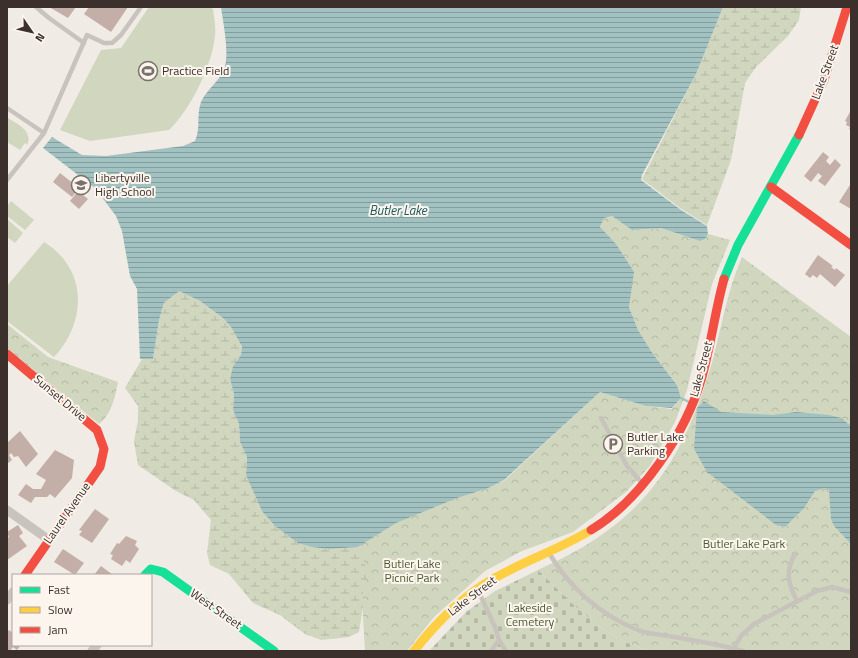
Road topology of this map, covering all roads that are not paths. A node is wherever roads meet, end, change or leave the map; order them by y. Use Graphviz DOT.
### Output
graph roads {
  1 [pos="36,7"];
  2 [pos="141,7"];
  3 [pos="847,7"];
  4 [pos="84,43"];
  5 [pos="7,108"];
  6 [pos="44,133"];
  7 [pos="7,180"];
  8 [pos="772,186"];
  9 [pos="851,245"];
  10 [pos="7,354"];
  11 [pos="601,418"];
  12 [pos="104,449"];
  13 [pos="642,484"];
  14 [pos="7,510"];
  15 [pos="49,540"];
  16 [pos="549,553"];
  17 [pos="795,554"];
  18 [pos="26,574"];
  19 [pos="146,574"];
  20 [pos="478,589"];
  21 [pos="851,592"];
  22 [pos="797,601"];
  23 [pos="499,640"];
  24 [pos="734,648"];
  25 [pos="274,651"];
  26 [pos="414,651"];
  27 [pos="491,651"];
  28 [pos="506,651"];
  29 [pos="743,651"];
  1 -- 4 [label="lane"];
  2 -- 4 [label="lane"];
  3 -- 8 [label="street, Lake Street"];
  4 -- 6 [label="lane"];
  5 -- 6 [label="lane"];
  6 -- 7 [label="lane"];
  8 -- 9 [label="street"];
  8 -- 13 [label="street, Lake Street"];
  10 -- 12 [label="street, Sunset Drive"];
  11 -- 13 [label="lane"];
  12 -- 15 [label="street, Laurel Avenue"];
  13 -- 16 [label="street, Lake Street"];
  14 -- 15 [label="street"];
  15 -- 18 [label="street, Laurel Avenue"];
  16 -- 20 [label="street, Lake Street"];
  16 -- 24 [label="lane"];
  17 -- 22 [label="lane"];
  19 -- 25 [label="street, West Street"];
  20 -- 23 [label="lane"];
  20 -- 26 [label="street, Lake Street"];
  21 -- 22 [label="lane"];
  22 -- 24 [label="lane"];
  23 -- 27 [label="lane"];
  23 -- 28 [label="lane"];
  24 -- 29 [label="lane"];
}
